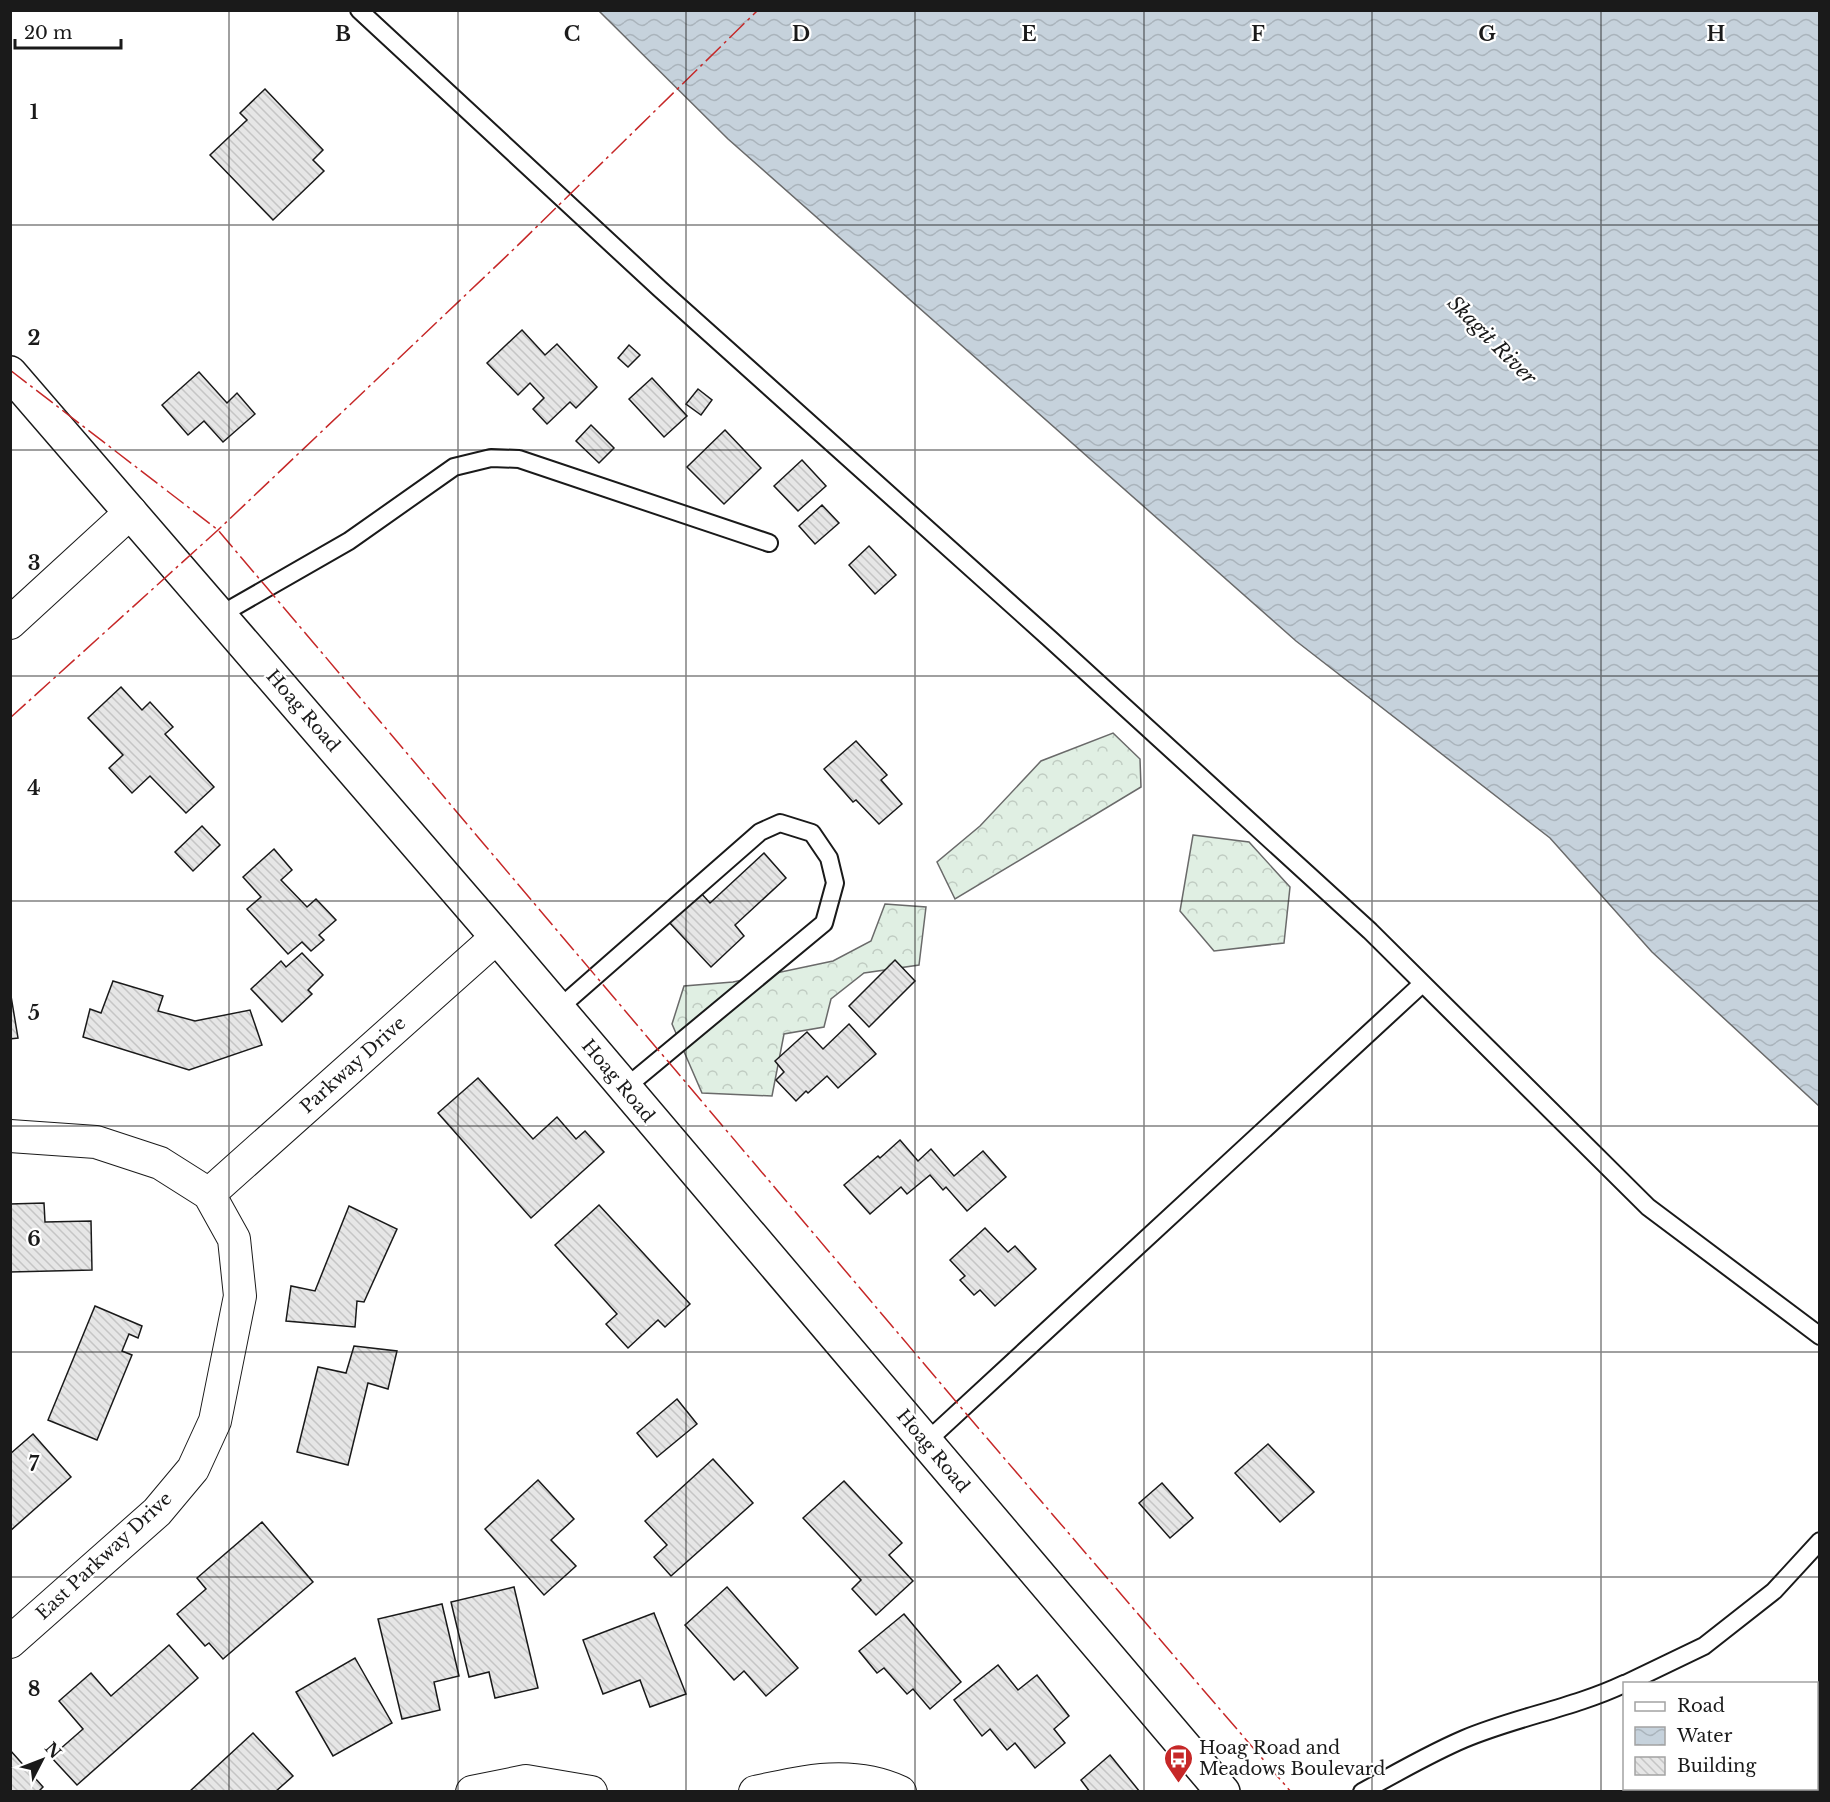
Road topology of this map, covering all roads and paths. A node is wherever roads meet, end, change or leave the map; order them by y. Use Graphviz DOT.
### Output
graph roads {
  1 [pos="359,10"];
  2 [pos="10,373"];
  3 [pos="131,512"];
  4 [pos="769,543"];
  5 [pos="220,615"];
  6 [pos="10,623"];
  7 [pos="497,937"];
  8 [pos="1422,984"];
  9 [pos="558,1009"];
  10 [pos="625,1088"];
  11 [pos="10,1136"];
  12 [pos="209,1194"];
  13 [pos="1820,1336"];
  14 [pos="926,1442"];
  15 [pos="1820,1541"];
  16 [pos="10,1642"];
  17 [pos="1629,1682"];
  18 [pos="1623,1685"];
  19 [pos="472,1791"];
  20 [pos="591,1791"];
  21 [pos="755,1791"];
  22 [pos="900,1791"];
  23 [pos="1223,1791"];
  24 [pos="1362,1791"];
  1 -- 8 [label="lane"];
  2 -- 3 [label="street, Hoag Road"];
  3 -- 5 [label="street, Hoag Road"];
  3 -- 6 [label="street"];
  4 -- 5 [label="lane"];
  5 -- 7 [label="street, Hoag Road"];
  7 -- 9 [label="street, Hoag Road"];
  7 -- 12 [label="street, Parkway Drive"];
  8 -- 13 [label="lane"];
  8 -- 14 [label="lane"];
  9 -- 10 [label="street, Hoag Road"];
  9 -- 10 [label="lane"];
  10 -- 14 [label="street, Hoag Road"];
  11 -- 12 [label="street"];
  12 -- 16 [label="street, East Parkway Drive"];
  14 -- 23 [label="street, Hoag Road"];
  15 -- 17 [label="lane"];
  18 -- 24 [label="lane"];
  19 -- 20 [label="street"];
  21 -- 22 [label="street"];
}
